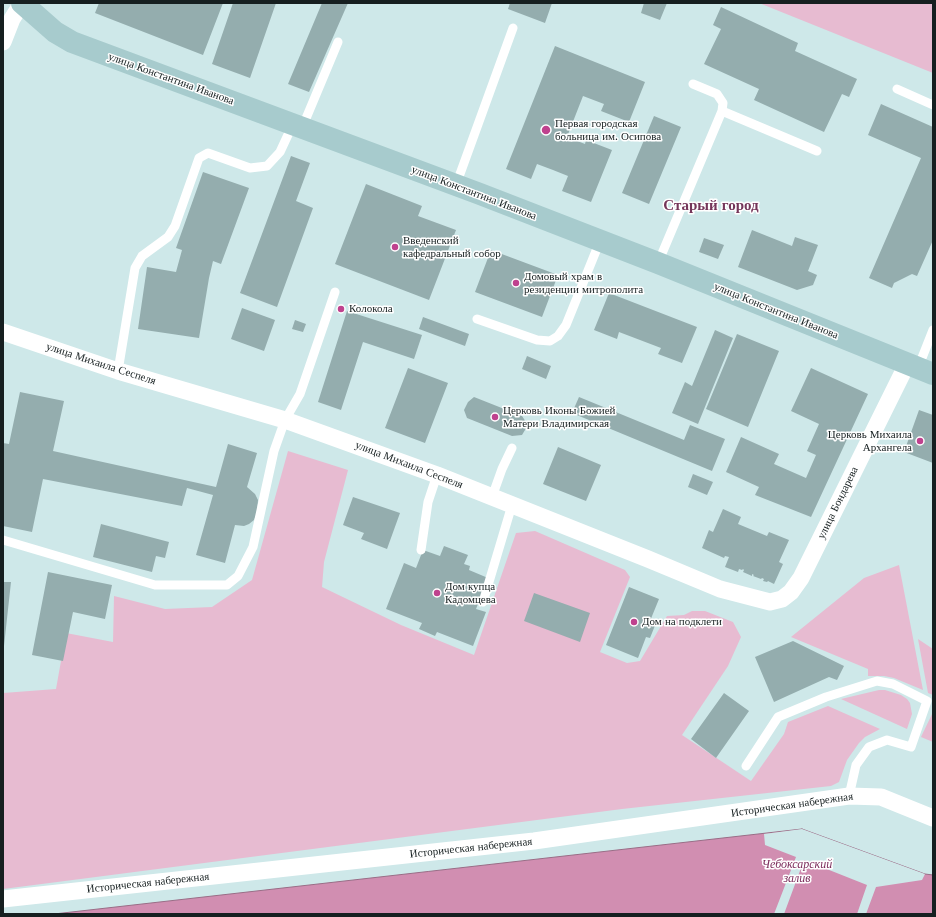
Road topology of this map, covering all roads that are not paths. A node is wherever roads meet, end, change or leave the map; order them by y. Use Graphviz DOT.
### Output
graph roads {
  1 [pos="22,3"];
  2 [pos="513,28"];
  3 [pos="3,42"];
  4 [pos="338,42"];
  5 [pos="693,84"];
  6 [pos="897,89"];
  7 [pos="933,105"];
  8 [pos="722,111"];
  9 [pos="297,126"];
  10 [pos="817,151"];
  11 [pos="456,185"];
  12 [pos="600,241"];
  13 [pos="658,263"];
  14 [pos="335,292"];
  15 [pos="477,319"];
  16 [pos="933,330"];
  17 [pos="3,332"];
  18 [pos="919,369"];
  19 [pos="118,371"];
  20 [pos="285,420"];
  21 [pos="512,448"];
  22 [pos="437,475"];
  23 [pos="492,497"];
  24 [pos="512,505"];
  25 [pos="3,540"];
  26 [pos="420,550"];
  27 [pos="801,578"];
  28 [pos="484,602"];
  29 [pos="746,766"];
  30 [pos="849,796"];
  31 [pos="933,818"];
  32 [pos="3,899"];
  1 -- 3 [label="street"];
  1 -- 9 [label="street, улица Константина Иванова"];
  2 -- 11 [label="lane"];
  4 -- 9 [label="lane"];
  5 -- 8 [label="lane"];
  6 -- 7 [label="lane"];
  8 -- 10 [label="lane"];
  8 -- 13 [label="lane"];
  9 -- 11 [label="street, улица Константина Иванова"];
  9 -- 19 [label="lane"];
  11 -- 12 [label="street, улица Константина Иванова"];
  12 -- 13 [label="street, улица Константина Иванова"];
  12 -- 15 [label="lane"];
  13 -- 18 [label="street, улица Константина Иванова"];
  14 -- 20 [label="lane"];
  16 -- 18 [label="lane, улица Бондарева"];
  17 -- 19 [label="street, улица Михаила Сеспеля"];
  18 -- 27 [label="street, улица Бондарева"];
  19 -- 20 [label="street, улица Михаила Сеспеля"];
  20 -- 22 [label="street, улица Михаила Сеспеля"];
  20 -- 25 [label="lane"];
  21 -- 23 [label="lane"];
  22 -- 23 [label="street, улица Михаила Сеспеля"];
  22 -- 26 [label="lane"];
  23 -- 24 [label="street, улица Михаила Сеспеля"];
  24 -- 27 [label="street, улица Михаила Сеспеля"];
  24 -- 28 [label="lane"];
  29 -- 30 [label="lane"];
  30 -- 31 [label="street, Историческая набережная"];
  30 -- 32 [label="street, Историческая набережная"];
}
